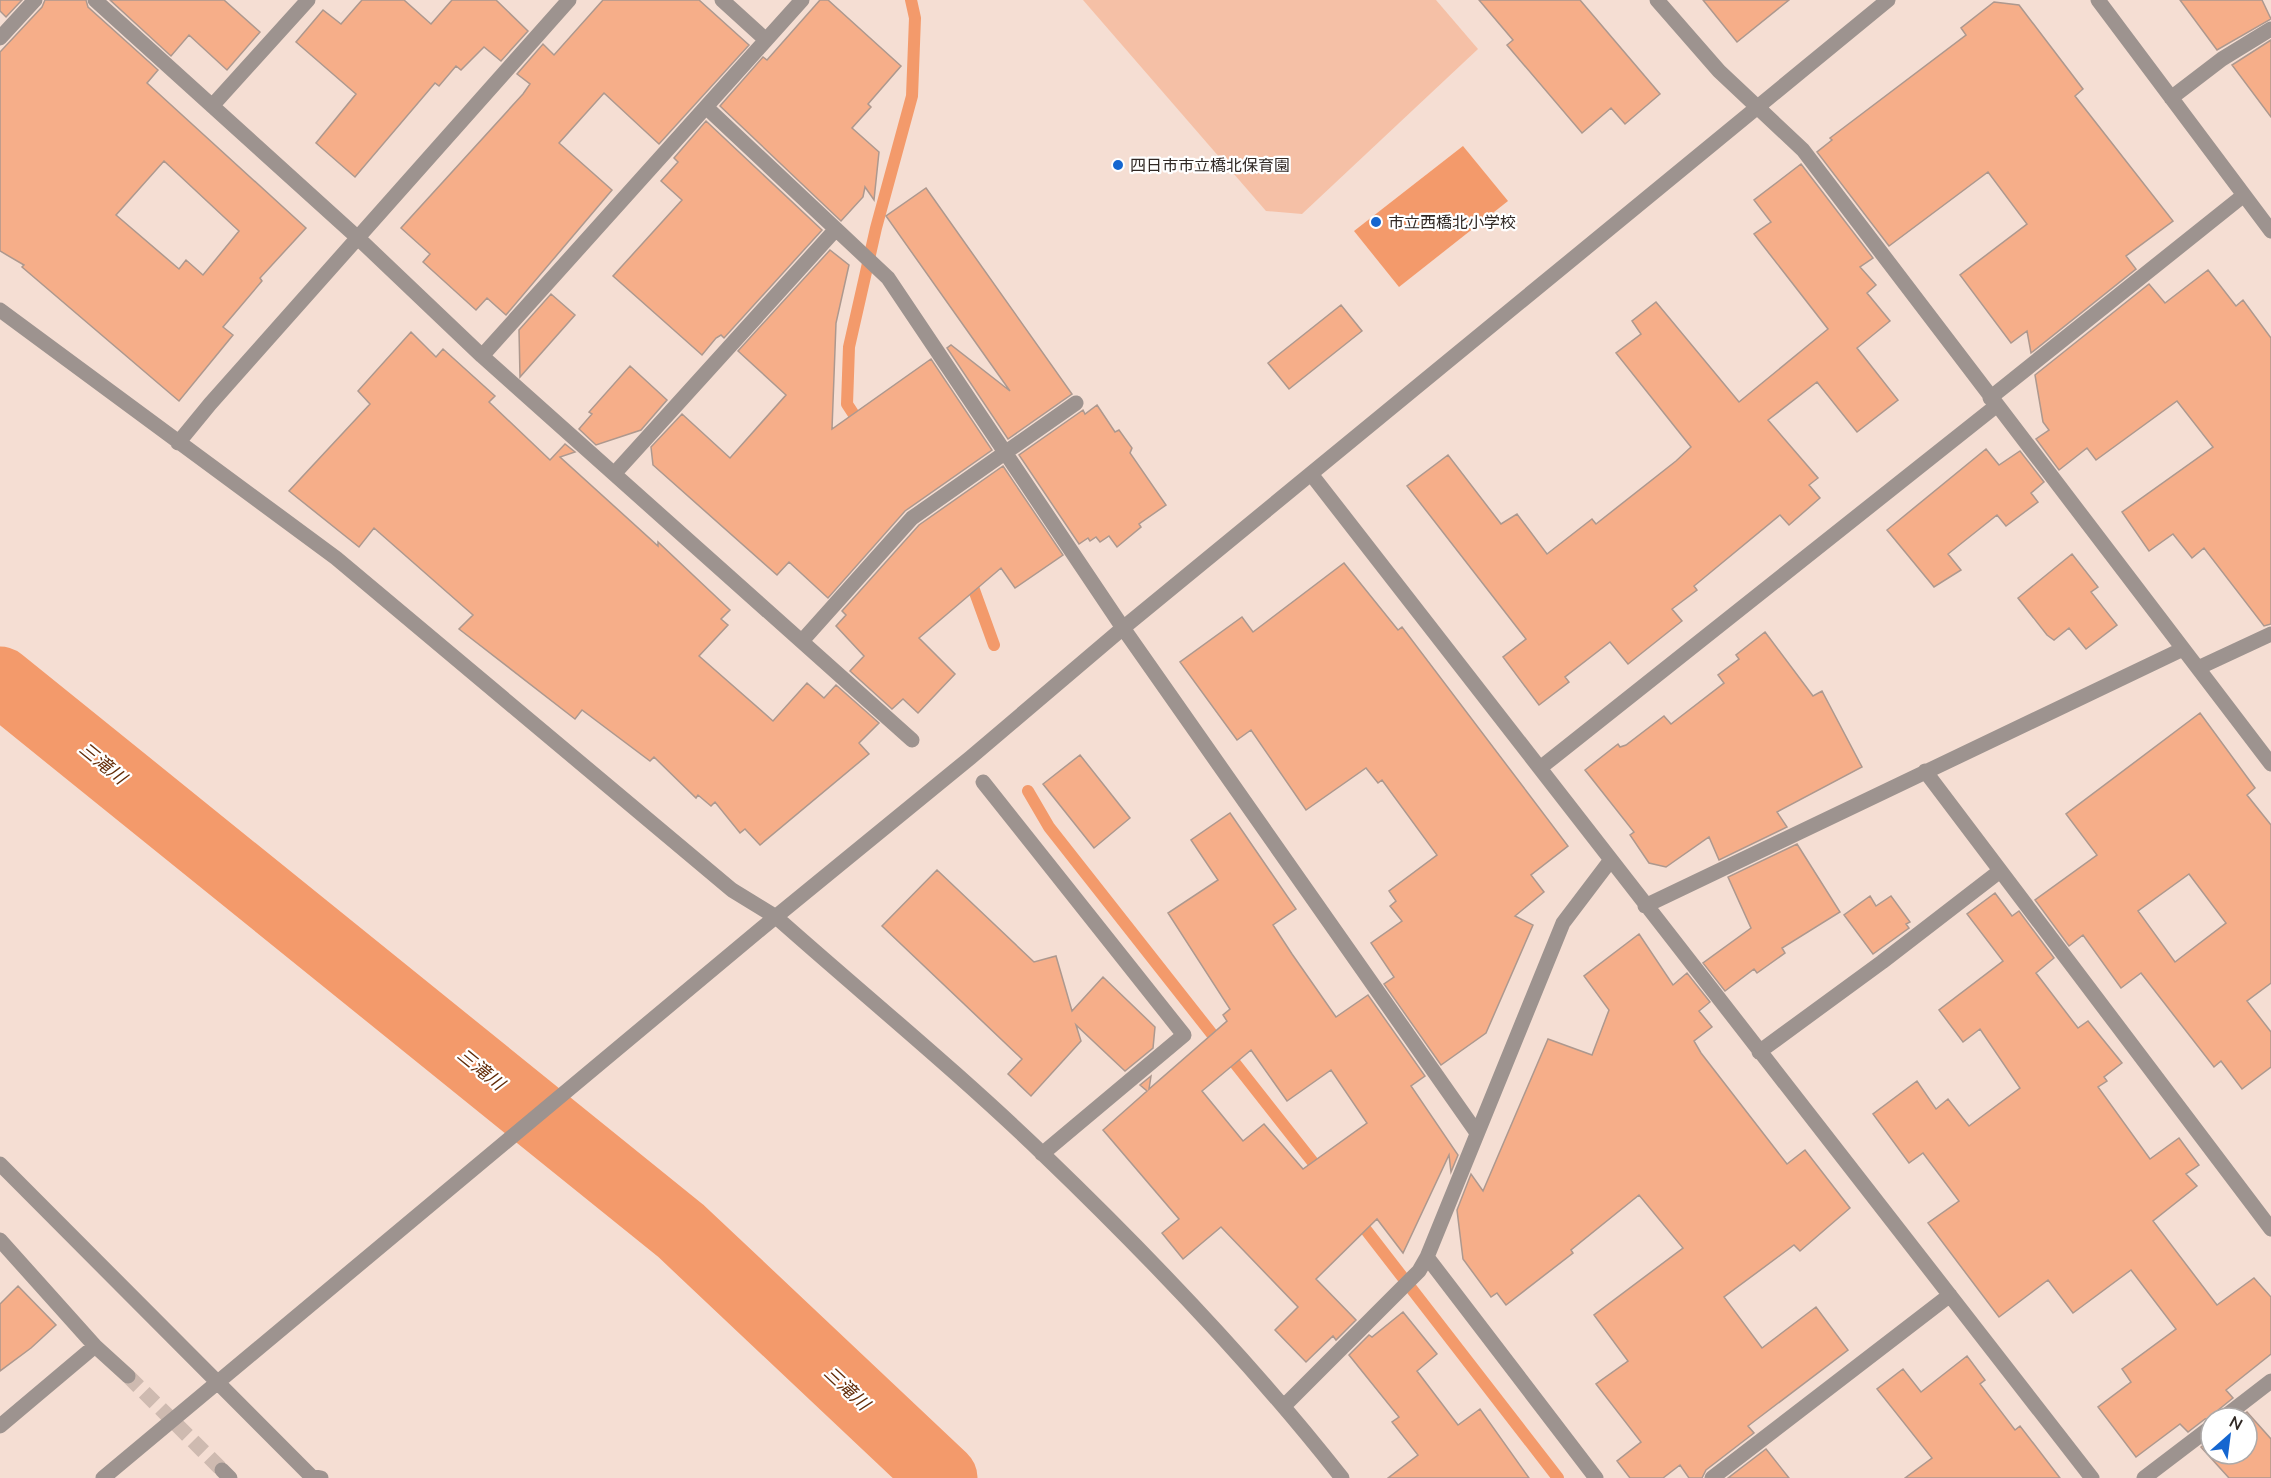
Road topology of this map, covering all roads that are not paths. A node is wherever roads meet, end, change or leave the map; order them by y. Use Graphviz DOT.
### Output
graph roads {
  1 [pos="35,0"];
  2 [pos="95,0"];
  3 [pos="308,0"];
  4 [pos="569,0"];
  5 [pos="722,0"];
  6 [pos="802,0"];
  7 [pos="1657,0"];
  8 [pos="1888,0"];
  9 [pos="2098,0"];
  10 [pos="2271,29"];
  11 [pos="0,38"];
  12 [pos="766,40"];
  13 [pos="2171,98"];
  14 [pos="212,106"];
  15 [pos="1758,106"];
  16 [pos="706,107"];
  17 [pos="2244,195"];
  18 [pos="836,229"];
  19 [pos="2271,231"];
  20 [pos="358,238"];
  21 [pos="0,310"];
  22 [pos="482,356"];
  23 [pos="1993,402"];
  24 [pos="1076,403"];
  25 [pos="178,443"];
  26 [pos="1005,453"];
  27 [pos="614,474"];
  28 [pos="1311,474"];
  29 [pos="1123,628"];
  30 [pos="2271,634"];
  31 [pos="802,641"];
  32 [pos="2183,649"];
  33 [pos="2198,668"];
  34 [pos="912,740"];
  35 [pos="2271,764"];
  36 [pos="1539,768"];
  37 [pos="1925,771"];
  38 [pos="982,782"];
  39 [pos="1610,861"];
  40 [pos="2000,871"];
  41 [pos="1645,906"];
  42 [pos="776,916"];
  43 [pos="1759,1052"];
  44 [pos="1477,1133"];
  45 [pos="1042,1154"];
  46 [pos="0,1164"];
  47 [pos="2271,1229"];
  48 [pos="0,1240"];
  49 [pos="1427,1257"];
  50 [pos="1950,1295"];
  51 [pos="95,1346"];
  52 [pos="128,1376"];
  53 [pos="2271,1381"];
  54 [pos="217,1382"];
  55 [pos="1285,1405"];
  56 [pos="2239,1406"];
  57 [pos="0,1426"];
  58 [pos="2199,1436"];
  59 [pos="103,1478"];
  60 [pos="321,1478"];
  61 [pos="1342,1478"];
  62 [pos="1596,1478"];
  63 [pos="1712,1478"];
  64 [pos="2092,1478"];
  65 [pos="2144,1478"];
  1 -- 11 [label="street"];
  2 -- 14 [label="street"];
  3 -- 14 [label="street"];
  4 -- 20 [label="street"];
  5 -- 12 [label="street"];
  6 -- 12 [label="street"];
  7 -- 15 [label="street"];
  8 -- 15 [label="street"];
  9 -- 13 [label="street"];
  10 -- 13 [label="street"];
  12 -- 16 [label="street"];
  13 -- 17 [label="street"];
  14 -- 20 [label="street"];
  15 -- 23 [label="street"];
  15 -- 28 [label="street"];
  16 -- 18 [label="street"];
  16 -- 22 [label="street"];
  17 -- 19 [label="street"];
  17 -- 23 [label="street"];
  18 -- 26 [label="street"];
  18 -- 27 [label="street"];
  20 -- 22 [label="street"];
  20 -- 25 [label="street"];
  21 -- 25 [label="street"];
  22 -- 27 [label="street"];
  23 -- 32 [label="street"];
  23 -- 36 [label="street"];
  24 -- 26 [label="street"];
  25 -- 42 [label="street"];
  26 -- 29 [label="street"];
  26 -- 31 [label="street"];
  27 -- 31 [label="street"];
  28 -- 29 [label="street"];
  28 -- 36 [label="street"];
  29 -- 42 [label="street"];
  29 -- 44 [label="street"];
  30 -- 33 [label="street"];
  31 -- 34 [label="street"];
  32 -- 33 [label="street"];
  32 -- 37 [label="street"];
  33 -- 35 [label="street"];
  36 -- 39 [label="street"];
  37 -- 40 [label="street"];
  37 -- 41 [label="street"];
  38 -- 45 [label="street"];
  39 -- 41 [label="street"];
  39 -- 44 [label="street"];
  40 -- 43 [label="street"];
  40 -- 47 [label="street"];
  41 -- 43 [label="street"];
  42 -- 45 [label="street"];
  42 -- 54 [label="street"];
  43 -- 50 [label="street"];
  44 -- 49 [label="street"];
  45 -- 55 [label="street"];
  46 -- 54 [label="street"];
  48 -- 51 [label="street"];
  49 -- 55 [label="street"];
  49 -- 62 [label="street"];
  50 -- 63 [label="street"];
  50 -- 64 [label="street"];
  51 -- 52 [label="street"];
  51 -- 57 [label="street"];
  53 -- 56 [label="street"];
  54 -- 59 [label="street"];
  54 -- 60 [label="street"];
  55 -- 61 [label="street"];
  58 -- 65 [label="street"];
}
